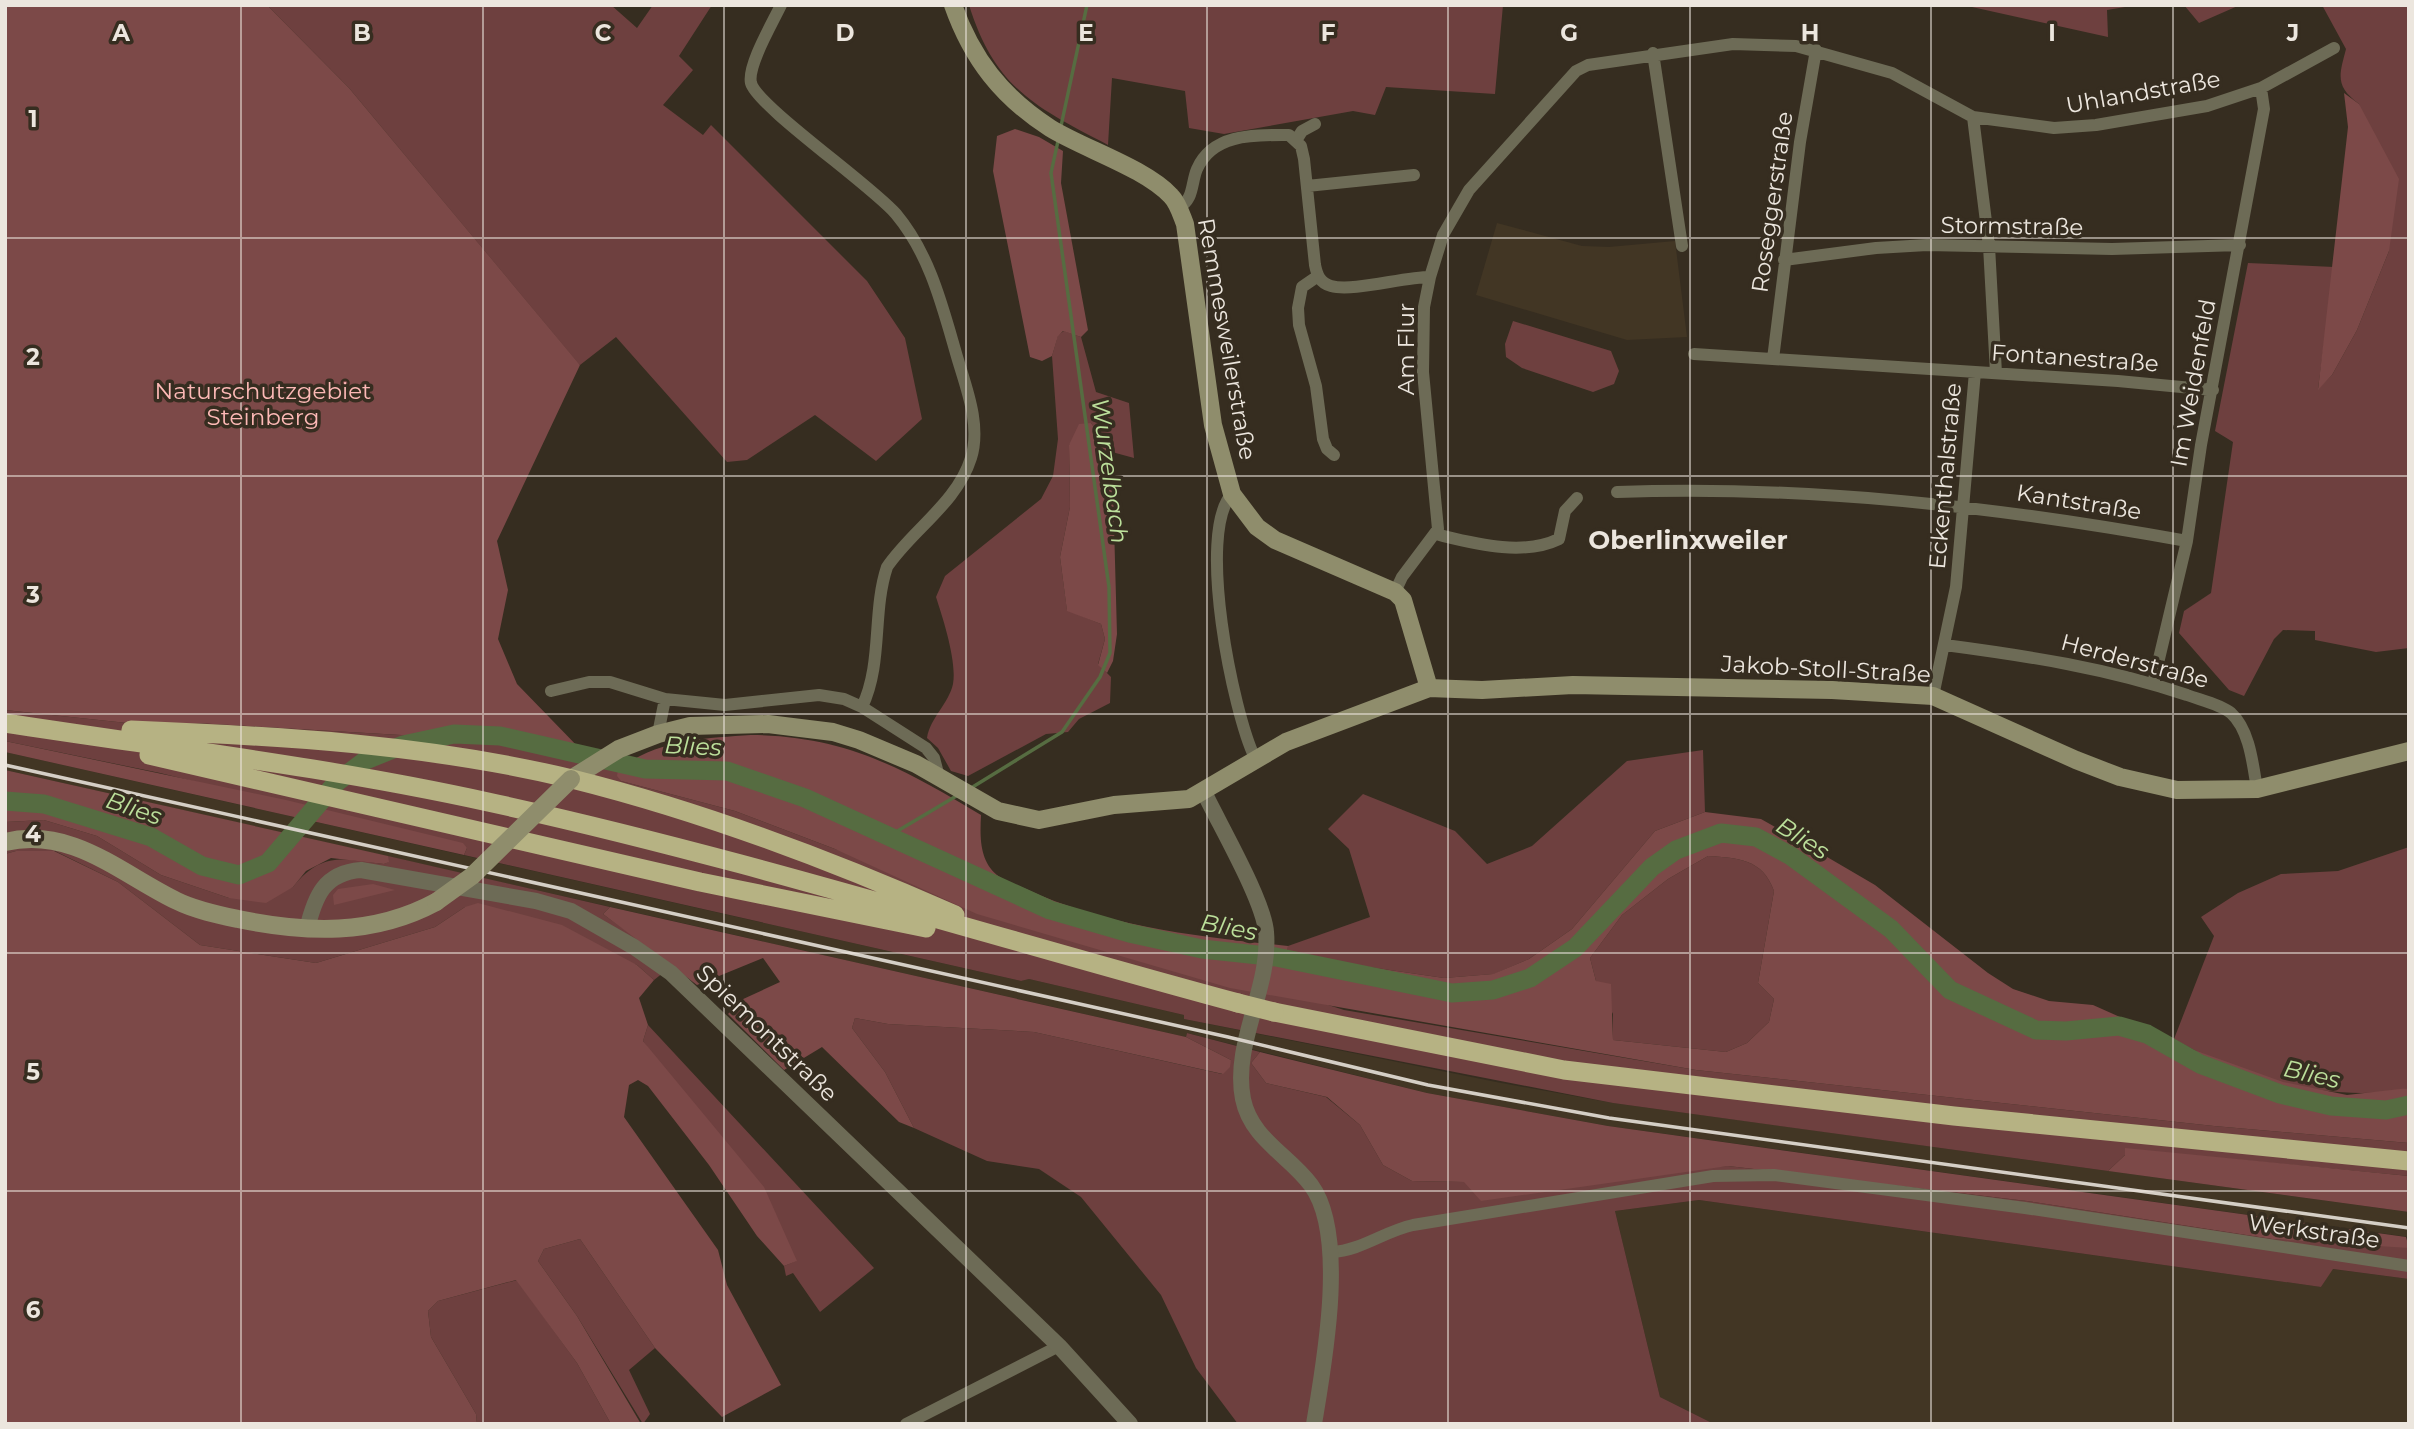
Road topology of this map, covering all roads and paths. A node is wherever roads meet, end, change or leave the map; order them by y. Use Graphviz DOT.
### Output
graph roads {
  1 [pos="781,5"];
  2 [pos="953,5"];
  3 [pos="2334,48"];
  4 [pos="1816,50"];
  5 [pos="1653,53"];
  6 [pos="1588,65"];
  7 [pos="2262,88"];
  8 [pos="1973,117"];
  9 [pos="1315,124"];
  10 [pos="1297,139"];
  11 [pos="1414,174"];
  12 [pos="1307,186"];
  13 [pos="1179,207"];
  14 [pos="2240,245"];
  15 [pos="1682,246"];
  16 [pos="1989,246"];
  17 [pos="1784,260"];
  18 [pos="1318,276"];
  19 [pos="1430,277"];
  20 [pos="1694,354"];
  21 [pos="1773,359"];
  22 [pos="1975,372"];
  23 [pos="1996,373"];
  24 [pos="2213,390"];
  25 [pos="1334,455"];
  26 [pos="1617,492"];
  27 [pos="1232,494"];
  28 [pos="1577,498"];
  29 [pos="1965,506"];
  30 [pos="1436,534"];
  31 [pos="2187,541"];
  32 [pos="1395,592"];
  33 [pos="1945,645"];
  34 [pos="2153,684"];
  35 [pos="1429,688"];
  36 [pos="551,691"];
  37 [pos="1933,695"];
  38 [pos="665,699"];
  39 [pos="862,707"];
  40 [pos="7,724"];
  41 [pos="57,732"];
  42 [pos="658,734"];
  43 [pos="2409,751"];
  44 [pos="1255,758"];
  45 [pos="571,779"];
  46 [pos="946,782"];
  47 [pos="2257,789"];
  48 [pos="1204,792"];
  49 [pos="508,839"];
  50 [pos="5,842"];
  51 [pos="307,929"];
  52 [pos="1044,951"];
  53 [pos="2409,1161"];
  54 [pos="1332,1252"];
  55 [pos="2409,1266"];
  56 [pos="1059,1346"];
  57 [pos="906,1424"];
  58 [pos="1130,1424"];
  59 [pos="1314,1424"];
  1 -- 39 [label="street"];
  2 -- 13 [label="main road, Remmesweilerstraße"];
  3 -- 7 [label="street, Uhlandstraße"];
  4 -- 5 [label="street, Uhlandstraße"];
  4 -- 8 [label="street, Uhlandstraße"];
  4 -- 17 [label="street, Roseggerstraße"];
  5 -- 6 [label="street, Uhlandstraße"];
  5 -- 15 [label="street"];
  6 -- 19 [label="street, Am Flur"];
  7 -- 8 [label="street, Uhlandstraße"];
  7 -- 14 [label="street, Im Weidenfeld"];
  8 -- 16 [label="street"];
  9 -- 10 [label="street"];
  10 -- 12 [label="street"];
  10 -- 13 [label="street"];
  11 -- 12 [label="street"];
  12 -- 18 [label="street"];
  13 -- 27 [label="main road, Remmesweilerstraße"];
  14 -- 16 [label="street, Stormstraße"];
  14 -- 24 [label="street, Im Weidenfeld"];
  16 -- 17 [label="street, Stormstraße"];
  16 -- 23 [label="street"];
  17 -- 21 [label="street, Roseggerstraße"];
  18 -- 19 [label="street"];
  18 -- 25 [label="street"];
  19 -- 30 [label="street, Am Flur"];
  20 -- 21 [label="street, Eckenthalstraße"];
  21 -- 22 [label="street, Eckenthalstraße"];
  22 -- 23 [label="street, Fontanestraße"];
  22 -- 29 [label="street, Eckenthalstraße"];
  23 -- 24 [label="street, Fontanestraße"];
  24 -- 31 [label="street, Im Weidenfeld"];
  26 -- 29 [label="street, Kantstraße"];
  27 -- 32 [label="main road, Remmesweilerstraße"];
  27 -- 44 [label="street"];
  28 -- 30 [label="street"];
  29 -- 31 [label="street, Kantstraße"];
  29 -- 33 [label="street, Eckenthalstraße"];
  30 -- 32 [label="street"];
  31 -- 34 [label="street, Im Weidenfeld"];
  32 -- 35 [label="main road"];
  33 -- 34 [label="street, Herderstraße"];
  33 -- 37 [label="street, Eckenthalstraße"];
  34 -- 47 [label="street, Herderstraße"];
  35 -- 37 [label="main road, Jakob-Stoll-Straße"];
  35 -- 44 [label="main road, Jakob-Stoll-Straße"];
  36 -- 38 [label="street"];
  37 -- 47 [label="main road, Jakob-Stoll-Straße"];
  38 -- 39 [label="street"];
  38 -- 42 [label="street"];
  39 -- 46 [label="street"];
  40 -- 41 [label="highway"];
  40 -- 45 [label="highway"];
  41 -- 49 [label="highway"];
  41 -- 52 [label="highway"];
  42 -- 45 [label="main road, Jakob-Stoll-Straße"];
  42 -- 46 [label="main road, Jakob-Stoll-Straße"];
  43 -- 47 [label="main road, Jakob-Stoll-Straße"];
  44 -- 48 [label="main road, Jakob-Stoll-Straße"];
  45 -- 49 [label="main road, Jakob-Stoll-Straße, bridge"];
  45 -- 52 [label="highway"];
  46 -- 48 [label="main road, Jakob-Stoll-Straße"];
  48 -- 54 [label="street"];
  49 -- 51 [label="main road, Jakob-Stoll-Straße, bridge"];
  49 -- 52 [label="highway"];
  50 -- 51 [label="main road, Jakob-Stoll-Straße"];
  51 -- 56 [label="street, Spiemontstraße"];
  52 -- 53 [label="highway, bridge"];
  54 -- 55 [label="street, Werkstraße"];
  54 -- 59 [label="street"];
  56 -- 57 [label="street"];
  56 -- 58 [label="street, Spiemontstraße"];
}
